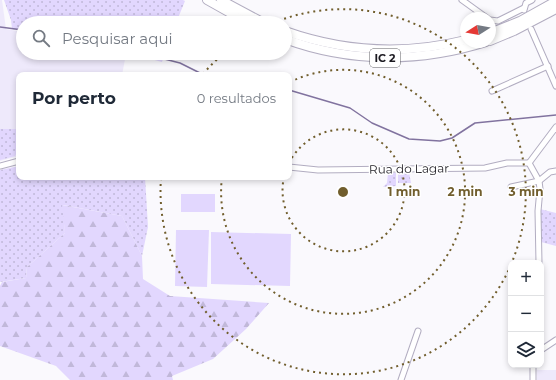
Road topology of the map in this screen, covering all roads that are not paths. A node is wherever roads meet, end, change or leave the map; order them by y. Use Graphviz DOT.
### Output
graph roads {
  1 [pos="207,0"];
  2 [pos="221,0"];
  3 [pos="462,0"];
  4 [pos="531,0"];
  5 [pos="556,1"];
  6 [pos="556,9"];
  7 [pos="479,12"];
  8 [pos="236,16"];
  9 [pos="251,16"];
  10 [pos="496,21"];
  11 [pos="531,28"];
  12 [pos="496,31"];
  13 [pos="292,34"];
  14 [pos="496,38"];
  15 [pos="292,41"];
  16 [pos="460,41"];
  17 [pos="463,48"];
  18 [pos="548,66"];
  19 [pos="556,86"];
  20 [pos="492,91"];
  21 [pos="556,127"];
  22 [pos="16,162"];
  23 [pos="529,163"];
  24 [pos="0,166"];
  25 [pos="292,167"];
  26 [pos="556,171"];
  27 [pos="539,181"];
  28 [pos="511,188"];
  29 [pos="539,260"];
  30 [pos="418,331"];
  31 [pos="556,340"];
  32 [pos="544,348"];
  33 [pos="533,368"];
  34 [pos="401,380"];
  35 [pos="533,380"];
  1 -- 8 [label="highway"];
  2 -- 9 [label="highway"];
  3 -- 7 [label="street"];
  4 -- 10 [label="street"];
  5 -- 12 [label="highway"];
  6 -- 14 [label="highway"];
  11 -- 18 [label="street"];
  13 -- 16 [label="highway, IC 2"];
  15 -- 17 [label="highway, IC 2"];
  18 -- 19 [label="street"];
  18 -- 20 [label="street"];
  21 -- 23 [label="street"];
  22 -- 24 [label="street"];
  23 -- 25 [label="street, Rua do Lagar"];
  23 -- 27 [label="street"];
  26 -- 27 [label="street"];
  27 -- 28 [label="street"];
  27 -- 29 [label="street"];
  30 -- 34 [label="street"];
  31 -- 32 [label="street"];
  33 -- 35 [label="street"];
}
